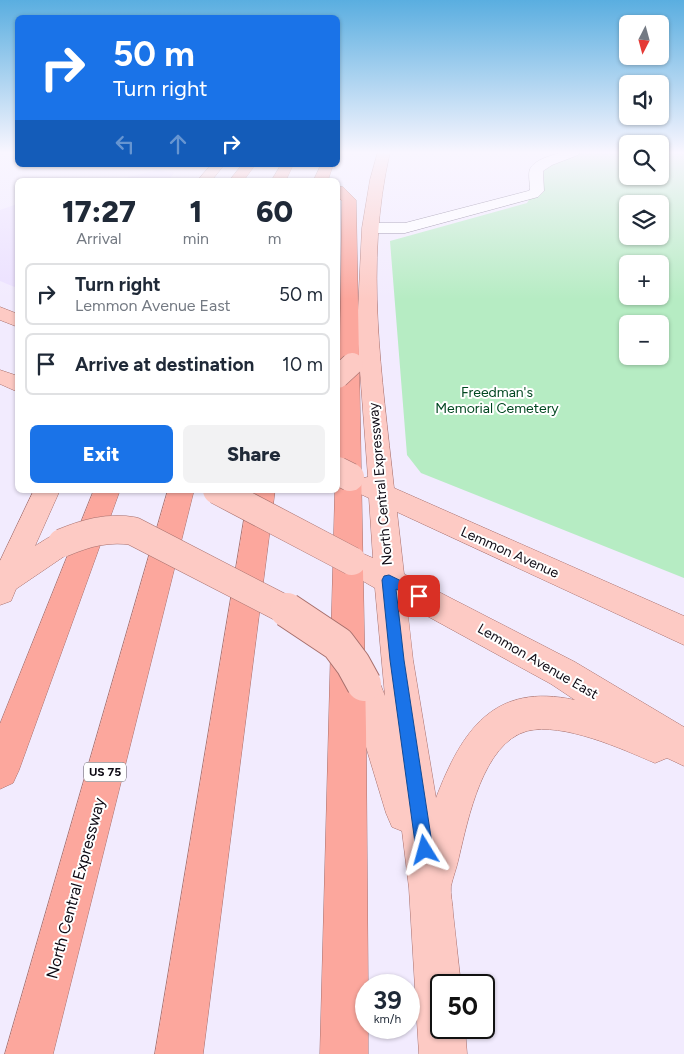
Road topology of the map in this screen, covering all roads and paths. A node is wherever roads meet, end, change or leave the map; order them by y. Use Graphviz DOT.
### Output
graph roads {
  1 [pos="349,201"];
  2 [pos="374,201"];
  3 [pos="506,201"];
  4 [pos="370,228"];
  5 [pos="0,311"];
  6 [pos="15,313"];
  7 [pos="15,319"];
  8 [pos="367,331"];
  9 [pos="345,371"];
  10 [pos="0,376"];
  11 [pos="15,384"];
  12 [pos="344,474"];
  13 [pos="46,493"];
  14 [pos="106,493"];
  15 [pos="180,493"];
  16 [pos="223,493"];
  17 [pos="262,493"];
  18 [pos="382,493"];
  19 [pos="389,580"];
  20 [pos="3,586"];
  21 [pos="684,630"];
  22 [pos="684,748"];
  23 [pos="684,761"];
  24 [pos="0,770"];
  25 [pos="430,888"];
  26 [pos="30,1054"];
  27 [pos="179,1054"];
  28 [pos="344,1054"];
  29 [pos="443,1054"];
  1 -- 28 [label="highway"];
  2 -- 4 [label="main road, North Central Expressway"];
  3 -- 4 [label="street"];
  4 -- 8 [label="main road, North Central Expressway"];
  5 -- 6 [label="main road"];
  5 -- 7 [label="main road"];
  8 -- 9 [label="main road"];
  8 -- 18 [label="main road, North Central Expressway"];
  10 -- 11 [label="main road"];
  12 -- 18 [label="main road, Lemmon Avenue"];
  13 -- 20 [label="main road"];
  14 -- 24 [label="highway"];
  15 -- 26 [label="highway, North Central Expressway / US 75"];
  16 -- 19 [label="main road, bridge"];
  17 -- 27 [label="highway"];
  18 -- 19 [label="main road, North Central Expressway"];
  18 -- 21 [label="main road, Lemmon Avenue"];
  19 -- 22 [label="main road, Lemmon Avenue East"];
  19 -- 25 [label="main road, North Central Expressway"];
  20 -- 25 [label="main road, bridge"];
  23 -- 25 [label="main road"];
  25 -- 29 [label="main road, North Central Expressway"];
}
